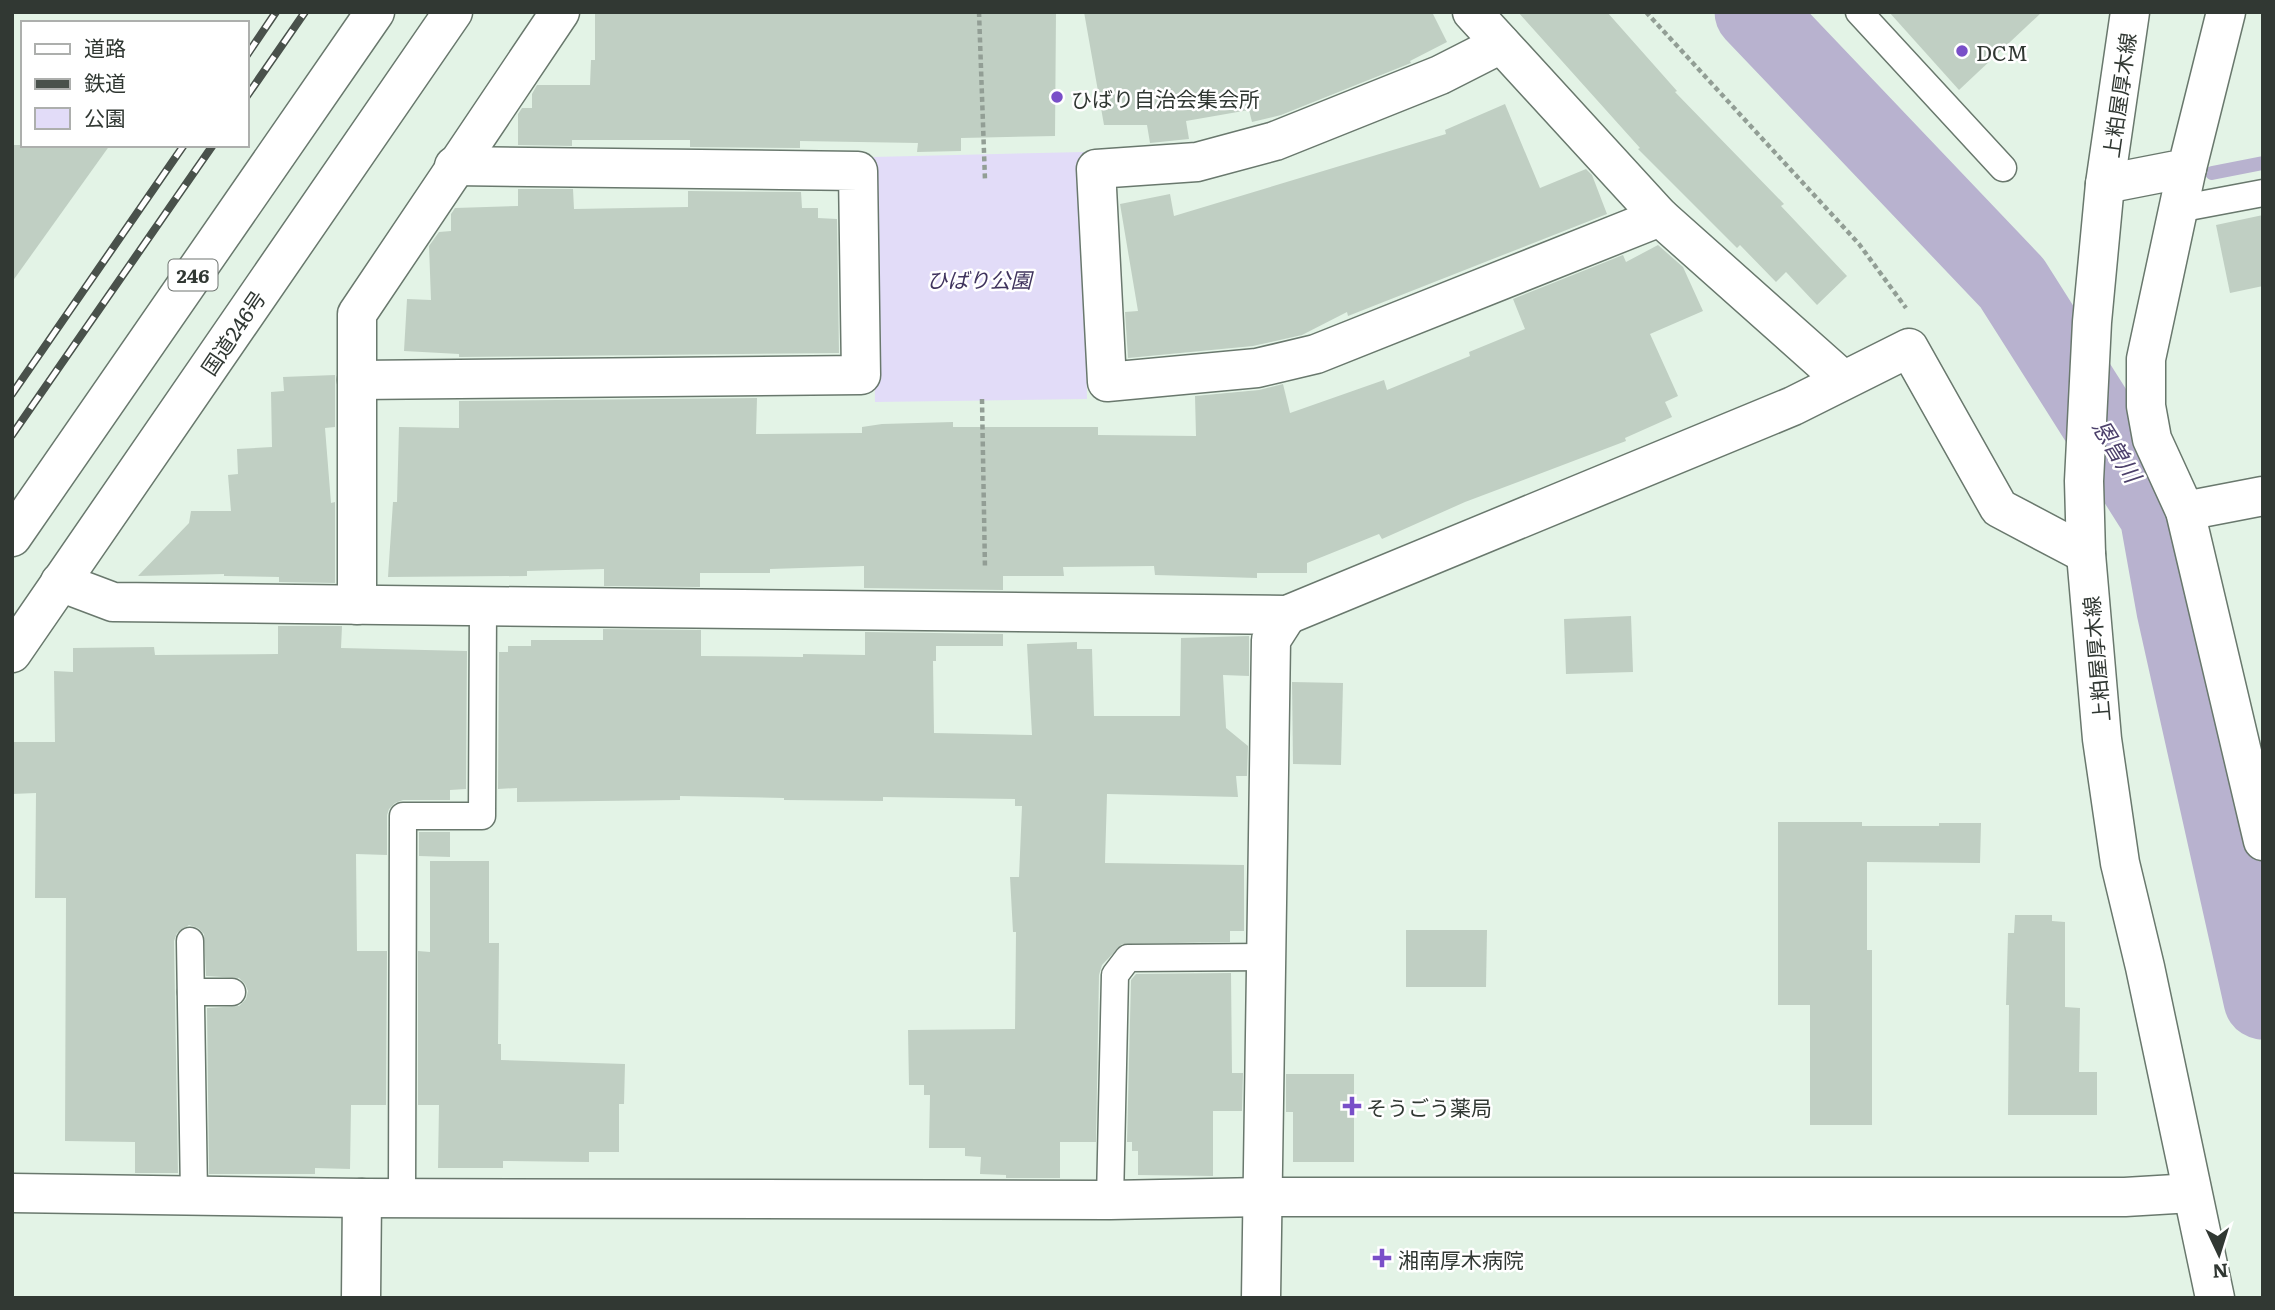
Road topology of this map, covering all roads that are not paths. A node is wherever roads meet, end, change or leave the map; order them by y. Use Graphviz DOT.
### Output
graph roads {
  1 [pos="375,12"];
  2 [pos="453,12"];
  3 [pos="560,12"];
  4 [pos="1472,12"];
  5 [pos="1859,12"];
  6 [pos="2130,12"];
  7 [pos="2226,12"];
  8 [pos="1501,44"];
  9 [pos="454,166"];
  10 [pos="2003,168"];
  11 [pos="2187,168"];
  12 [pos="2105,184"];
  13 [pos="2263,193"];
  14 [pos="2178,209"];
  15 [pos="1660,217"];
  16 [pos="356,380"];
  17 [pos="1843,380"];
  18 [pos="2263,496"];
  19 [pos="2185,511"];
  20 [pos="12,537"];
  21 [pos="2085,554"];
  22 [pos="61,582"];
  23 [pos="356,605"];
  24 [pos="483,607"];
  25 [pos="1287,615"];
  26 [pos="12,653"];
  27 [pos="2263,841"];
  28 [pos="190,941"];
  29 [pos="1267,957"];
  30 [pos="191,992"];
  31 [pos="232,992"];
  32 [pos="12,1193"];
  33 [pos="2192,1193"];
  34 [pos="194,1195"];
  35 [pos="402,1197"];
  36 [pos="1262,1197"];
  37 [pos="362,1198"];
  38 [pos="1110,1200"];
  39 [pos="361,1298"];
  40 [pos="1261,1298"];
  41 [pos="2215,1298"];
  1 -- 20 [label="main road, 246"];
  2 -- 22 [label="main road, 国道246号"];
  3 -- 9 [label="main road"];
  4 -- 8 [label="main road"];
  5 -- 10 [label="lane"];
  6 -- 12 [label="main road, 上粕屋厚木線"];
  7 -- 11 [label="main road"];
  8 -- 15 [label="main road"];
  8 -- 15 [label="main road"];
  9 -- 16 [label="main road"];
  9 -- 16 [label="main road"];
  11 -- 12 [label="main road"];
  11 -- 14 [label="main road"];
  12 -- 21 [label="main road, 上粕屋厚木線"];
  13 -- 14 [label="lane"];
  14 -- 19 [label="main road"];
  15 -- 17 [label="main road"];
  16 -- 23 [label="main road"];
  17 -- 21 [label="main road"];
  17 -- 25 [label="main road"];
  18 -- 19 [label="main road"];
  19 -- 27 [label="main road"];
  21 -- 33 [label="main road, 上粕屋厚木線"];
  22 -- 23 [label="main road"];
  22 -- 26 [label="main road, 国道246号"];
  23 -- 24 [label="main road"];
  24 -- 25 [label="main road"];
  24 -- 35 [label="lane"];
  25 -- 29 [label="main road"];
  28 -- 30 [label="lane"];
  29 -- 36 [label="main road"];
  29 -- 38 [label="lane"];
  30 -- 31 [label="lane"];
  30 -- 34 [label="lane"];
  32 -- 34 [label="main road"];
  33 -- 36 [label="main road"];
  33 -- 41 [label="main road, 上粕屋厚木線"];
  34 -- 37 [label="main road"];
  35 -- 37 [label="main road"];
  35 -- 38 [label="main road"];
  36 -- 38 [label="main road"];
  36 -- 40 [label="main road"];
  37 -- 39 [label="main road"];
}
